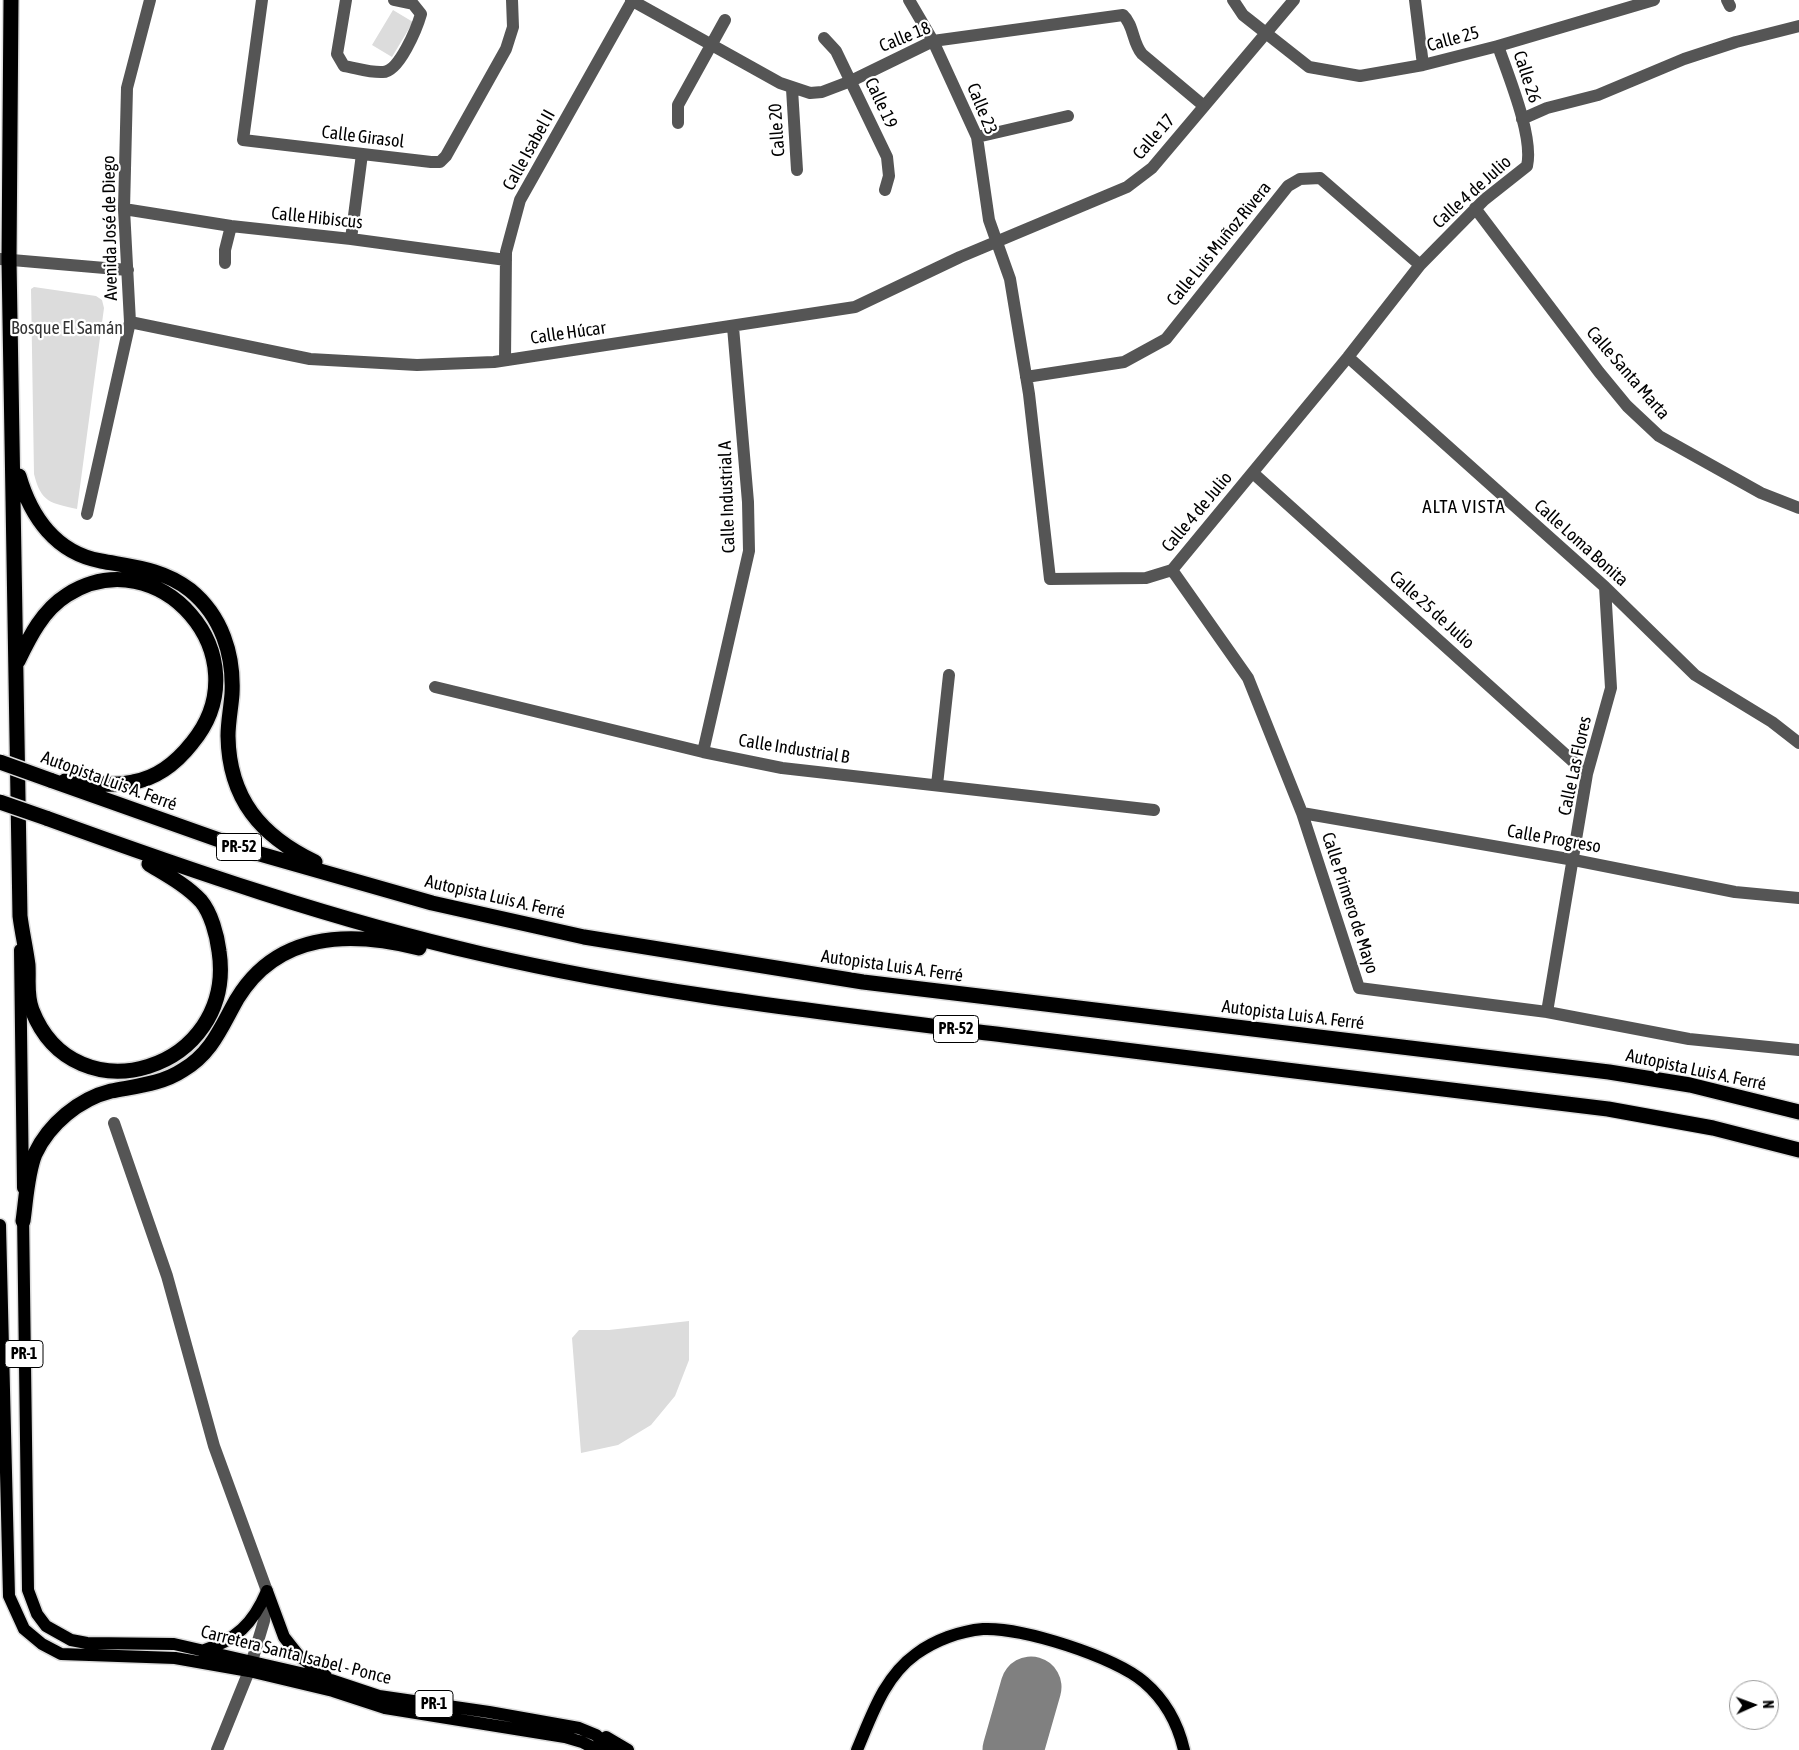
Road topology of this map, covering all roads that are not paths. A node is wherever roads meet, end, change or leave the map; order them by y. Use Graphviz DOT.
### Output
graph roads {
  1 [pos="11,0"];
  2 [pos="150,0"];
  3 [pos="262,0"];
  4 [pos="346,0"];
  5 [pos="394,0"];
  6 [pos="512,0"];
  7 [pos="631,0"];
  8 [pos="909,0"];
  9 [pos="1233,0"];
  10 [pos="1294,0"];
  11 [pos="1415,0"];
  12 [pos="1654,0"];
  13 [pos="725,20"];
  14 [pos="1799,26"];
  15 [pos="1268,33"];
  16 [pos="824,38"];
  17 [pos="933,41"];
  18 [pos="710,46"];
  19 [pos="1498,46"];
  20 [pos="1422,65"];
  21 [pos="851,81"];
  22 [pos="792,89"];
  23 [pos="1204,106"];
  24 [pos="1068,116"];
  25 [pos="1522,119"];
  26 [pos="678,123"];
  27 [pos="977,137"];
  28 [pos="362,154"];
  29 [pos="797,170"];
  30 [pos="885,190"];
  31 [pos="1475,208"];
  32 [pos="124,209"];
  33 [pos="231,226"];
  34 [pos="351,239"];
  35 [pos="998,240"];
  36 [pos="4,259"];
  37 [pos="506,260"];
  38 [pos="225,263"];
  39 [pos="1420,265"];
  40 [pos="128,270"];
  41 [pos="130,322"];
  42 [pos="733,327"];
  43 [pos="1348,357"];
  44 [pos="505,360"];
  45 [pos="1026,377"];
  46 [pos="13,413"];
  47 [pos="1253,473"];
  48 [pos="1799,508"];
  49 [pos="88,514"];
  50 [pos="1172,570"];
  51 [pos="1605,587"];
  52 [pos="16,665"];
  53 [pos="949,675"];
  54 [pos="435,687"];
  55 [pos="1799,743"];
  56 [pos="703,752"];
  57 [pos="0,762"];
  58 [pos="1587,774"];
  59 [pos="50,780"];
  60 [pos="937,785"];
  61 [pos="0,802"];
  62 [pos="1154,810"];
  63 [pos="1302,813"];
  64 [pos="125,847"];
  65 [pos="1574,860"];
  66 [pos="1799,898"];
  67 [pos="432,903"];
  68 [pos="20,916"];
  69 [pos="487,955"];
  70 [pos="1547,1012"];
  71 [pos="1799,1050"];
  72 [pos="1799,1112"];
  73 [pos="114,1123"];
  74 [pos="1799,1150"];
  75 [pos="23,1221"];
  76 [pos="0,1225"];
  77 [pos="267,1591"];
  78 [pos="202,1651"];
  79 [pos="250,1666"];
  80 [pos="331,1680"];
  81 [pos="596,1735"];
  82 [pos="218,1750"];
  83 [pos="598,1750"];
  84 [pos="612,1750"];
  85 [pos="628,1750"];
  86 [pos="857,1750"];
  87 [pos="1184,1750"];
  1 -- 36 [label="highway, PR-1"];
  2 -- 32 [label="street, Avenida José de Diego"];
  3 -- 28 [label="street, Calle Girasol"];
  4 -- 5 [label="street"];
  6 -- 28 [label="street, Calle Girasol"];
  7 -- 18 [label="street, Calle 18"];
  7 -- 37 [label="street, Calle Isabel II"];
  8 -- 17 [label="street, Calle 23"];
  9 -- 15 [label="street, Calle 25"];
  10 -- 15 [label="street, Calle 17"];
  11 -- 20 [label="street"];
  12 -- 19 [label="street, Calle 25"];
  13 -- 18 [label="street"];
  14 -- 25 [label="street"];
  15 -- 20 [label="street, Calle 25"];
  15 -- 23 [label="street, Calle 17"];
  16 -- 21 [label="street, Calle 19"];
  17 -- 21 [label="street, Calle 18"];
  17 -- 23 [label="street, Calle 18"];
  17 -- 27 [label="street, Calle 23"];
  18 -- 22 [label="street, Calle 18"];
  18 -- 26 [label="street"];
  19 -- 20 [label="street, Calle 25"];
  19 -- 25 [label="street, Calle 26"];
  21 -- 22 [label="street, Calle 18"];
  21 -- 30 [label="street, Calle 19"];
  22 -- 29 [label="street, Calle 20"];
  23 -- 35 [label="street, Calle 17"];
  24 -- 27 [label="street"];
  25 -- 31 [label="street, Calle 4 de Julio"];
  27 -- 35 [label="street, Calle 23"];
  28 -- 34 [label="street"];
  31 -- 39 [label="street, Calle 4 de Julio"];
  31 -- 48 [label="street, Calle Santa Marta"];
  32 -- 33 [label="street, Calle Hibiscus"];
  32 -- 40 [label="street, Avenida José de Diego"];
  33 -- 34 [label="street, Calle Hibiscus"];
  33 -- 38 [label="street"];
  34 -- 37 [label="street, Calle Hibiscus"];
  35 -- 42 [label="street, Calle Húcar"];
  35 -- 45 [label="street, Calle 4 de Julio"];
  36 -- 40 [label="street"];
  36 -- 46 [label="highway, Carretera Santa Isabel - Ponce / PR-1"];
  37 -- 44 [label="street, Calle Isabel II"];
  39 -- 43 [label="street, Calle 4 de Julio"];
  39 -- 45 [label="street, Calle Luis Muñoz Rivera"];
  40 -- 41 [label="street, Avenida José de Diego"];
  41 -- 44 [label="street, Calle Húcar"];
  41 -- 49 [label="street, Avenida José de Diego"];
  42 -- 44 [label="street, Calle Húcar"];
  42 -- 56 [label="street, Calle Industrial A"];
  43 -- 47 [label="street, Calle 4 de Julio"];
  43 -- 51 [label="street, Calle Loma Bonita"];
  45 -- 50 [label="street, Calle 4 de Julio"];
  46 -- 52 [label="highway, Carretera Santa Isabel - Ponce / PR-1"];
  46 -- 67 [label="highway"];
  47 -- 50 [label="street, Calle 4 de Julio"];
  47 -- 58 [label="street, Calle 25 de Julio"];
  50 -- 63 [label="street, Calle Primero de Mayo"];
  51 -- 55 [label="street, Calle Loma Bonita"];
  51 -- 58 [label="street, Calle Las Flores"];
  52 -- 59 [label="highway"];
  52 -- 68 [label="highway, Carretera Santa Isabel - Ponce / PR-1"];
  53 -- 60 [label="street"];
  54 -- 56 [label="street, Calle Industrial B"];
  56 -- 60 [label="street, Calle Industrial B"];
  57 -- 59 [label="highway, Autopista Luis A. Ferré / PR-52, bridge"];
  58 -- 65 [label="street, Calle Las Flores"];
  59 -- 67 [label="highway, Autopista Luis A. Ferré / PR-52"];
  60 -- 62 [label="street, Calle Industrial B"];
  61 -- 64 [label="highway, PR-52, bridge"];
  63 -- 65 [label="street, Calle Progreso"];
  63 -- 70 [label="street, Calle Primero de Mayo"];
  64 -- 68 [label="highway"];
  64 -- 69 [label="highway, PR-52"];
  65 -- 66 [label="street, Calle Progreso"];
  65 -- 70 [label="street, Calle Las Flores"];
  67 -- 72 [label="highway, Autopista Luis A. Ferré / PR-52"];
  68 -- 75 [label="main road, Carretera Santa Isabel - Ponce / PR-1"];
  69 -- 74 [label="highway, PR-52"];
  69 -- 75 [label="highway"];
  70 -- 71 [label="street, Calle Primero de Mayo"];
  73 -- 77 [label="street"];
  75 -- 78 [label="main road, Carretera Santa Isabel - Ponce / PR-1"];
  76 -- 79 [label="main road, Carretera Santa Isabel - Ponce / PR-1"];
  77 -- 78 [label="main road"];
  77 -- 79 [label="street"];
  77 -- 80 [label="main road"];
  78 -- 79 [label="main road, Carretera Santa Isabel - Ponce / PR-1"];
  79 -- 80 [label="main road, Carretera Santa Isabel - Ponce / PR-1"];
  79 -- 82 [label="street"];
  79 -- 83 [label="main road, Carretera Santa Isabel - Ponce / PR-1"];
  80 -- 81 [label="main road, Carretera Santa Isabel - Ponce / PR-1"];
  81 -- 84 [label="main road, Carretera Santa Isabel - Ponce / PR-1"];
  81 -- 85 [label="main road"];
  86 -- 87 [label="main road"];
}
